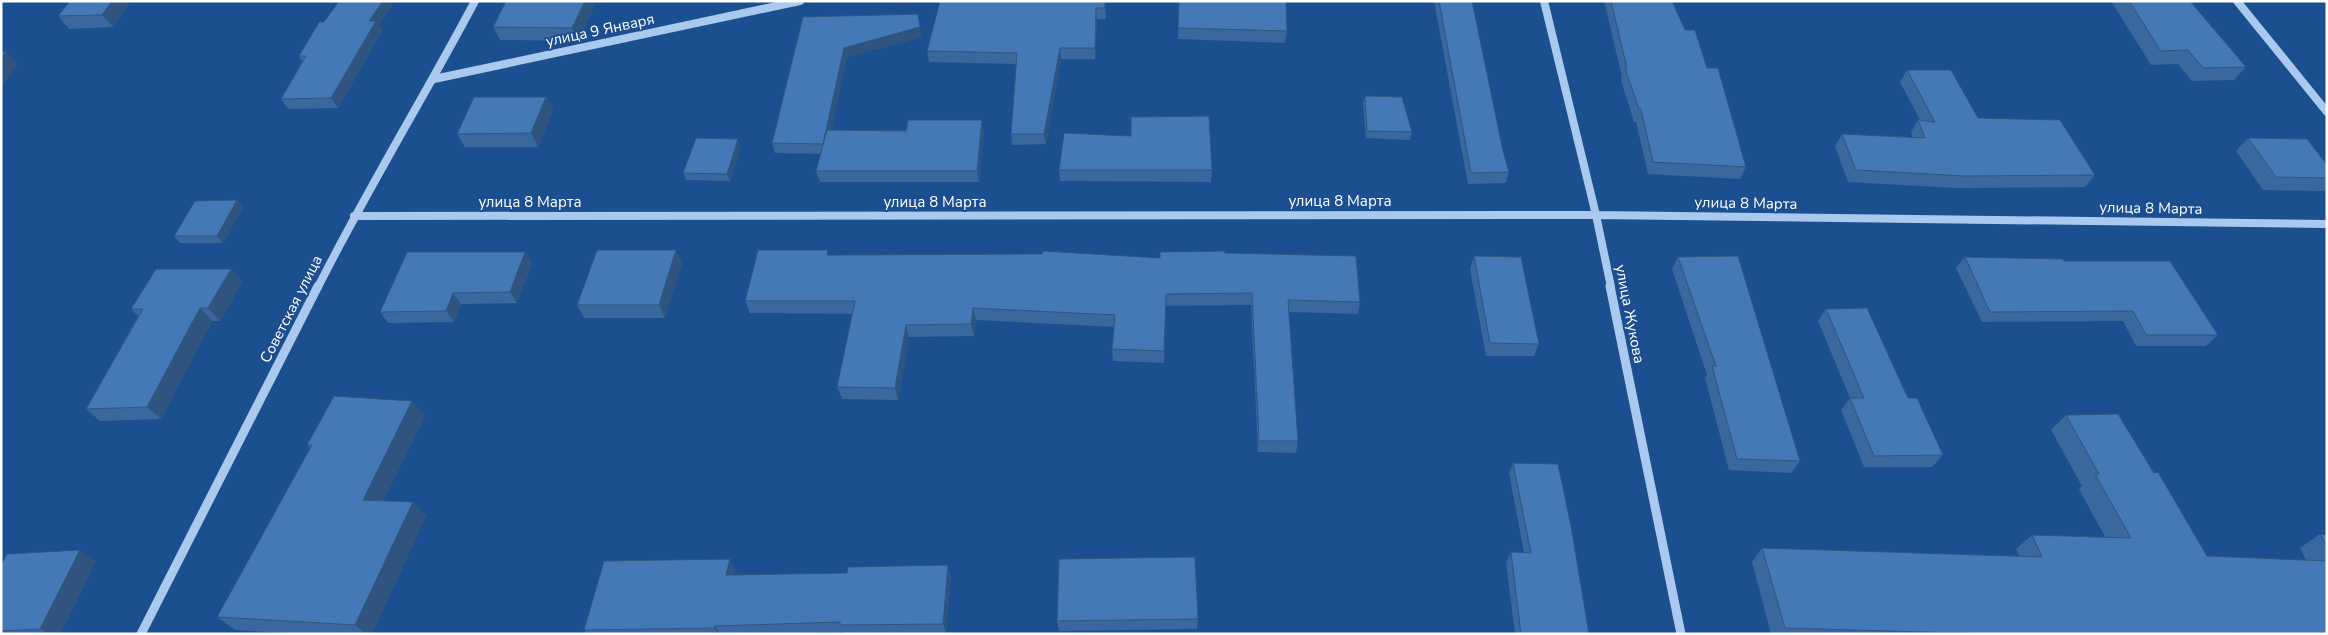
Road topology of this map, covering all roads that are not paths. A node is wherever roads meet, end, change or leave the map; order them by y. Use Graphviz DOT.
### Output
graph roads {
  1 [pos="475,1"];
  2 [pos="800,1"];
  3 [pos="1544,1"];
  4 [pos="2237,1"];
  5 [pos="434,78"];
  6 [pos="2327,112"];
  7 [pos="1596,214"];
  8 [pos="354,216"];
  9 [pos="2327,224"];
  10 [pos="141,634"];
  11 [pos="1680,634"];
  1 -- 5 [label="street, Советская улица"];
  2 -- 5 [label="street, улица 9 Января"];
  3 -- 7 [label="street, улица Жукова"];
  4 -- 6 [label="street"];
  5 -- 8 [label="street, Советская улица"];
  7 -- 8 [label="street, улица 8 Марта"];
  7 -- 9 [label="street, улица 8 Марта"];
  7 -- 11 [label="street, улица Жукова"];
  8 -- 10 [label="street, Советская улица"];
}
